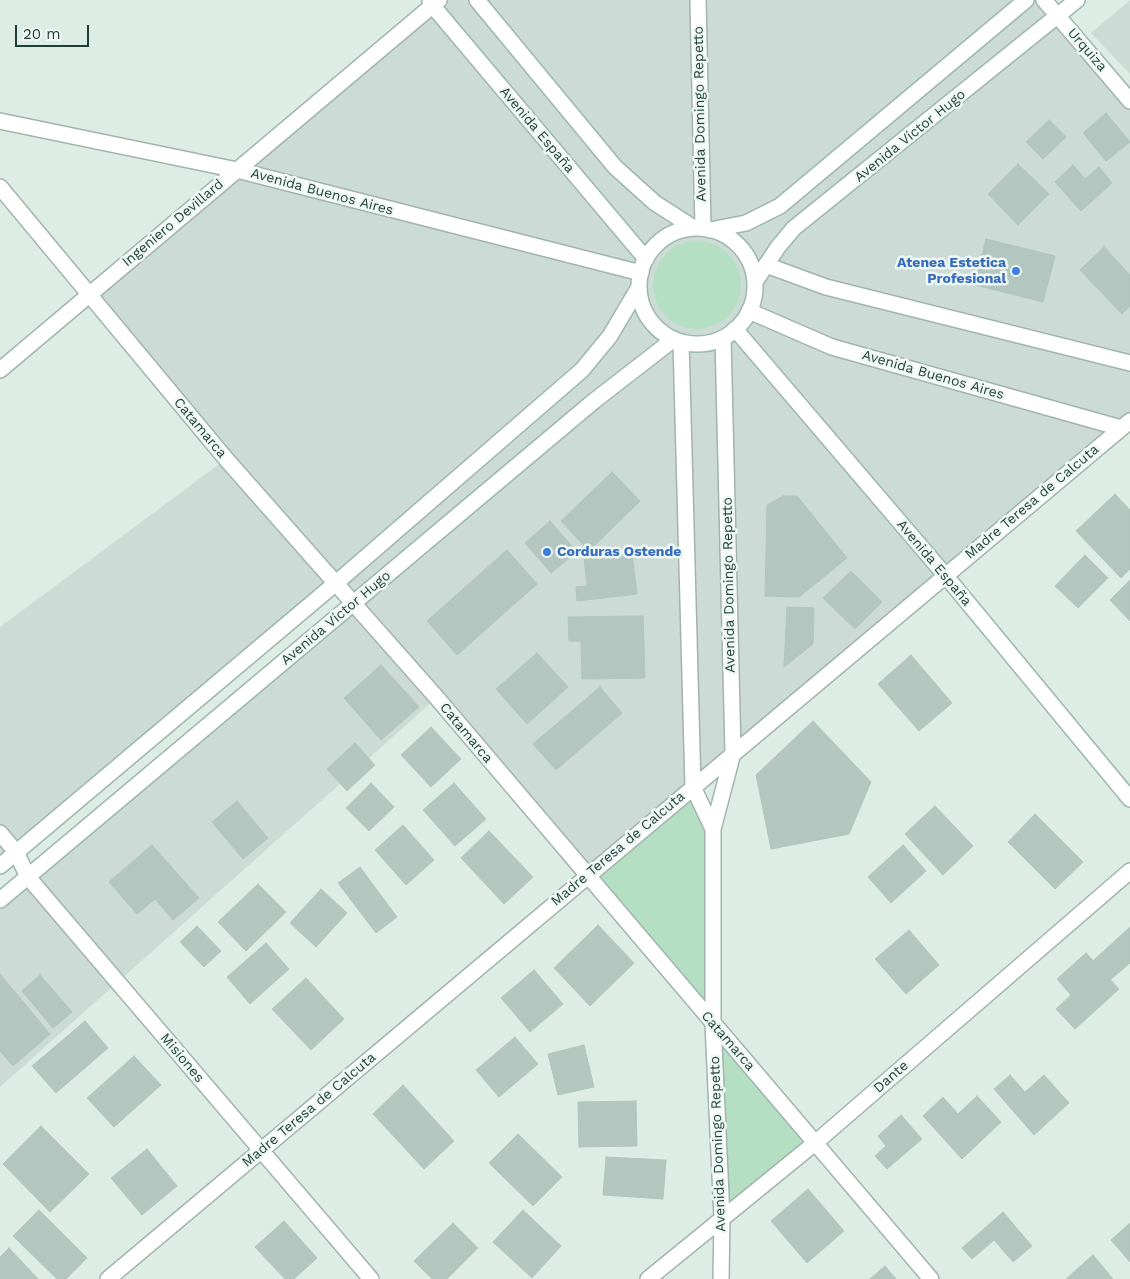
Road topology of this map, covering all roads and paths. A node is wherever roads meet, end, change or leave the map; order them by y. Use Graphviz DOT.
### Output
graph roads {
  1 [pos="476,0"];
  2 [pos="698,0"];
  3 [pos="1026,0"];
  4 [pos="1044,0"];
  5 [pos="1077,0"];
  6 [pos="434,2"];
  7 [pos="1058,16"];
  8 [pos="1130,101"];
  9 [pos="0,121"];
  10 [pos="237,170"];
  11 [pos="0,187"];
  12 [pos="702,229"];
  13 [pos="766,265"];
  14 [pos="642,273"];
  15 [pos="755,282"];
  16 [pos="89,295"];
  17 [pos="749,311"];
  18 [pos="729,333"];
  19 [pos="678,340"];
  20 [pos="1130,363"];
  21 [pos="0,370"];
  22 [pos="1126,424"];
  23 [pos="945,575"];
  24 [pos="336,583"];
  25 [pos="354,603"];
  26 [pos="733,753"];
  27 [pos="693,787"];
  28 [pos="1130,799"];
  29 [pos="713,829"];
  30 [pos="0,832"];
  31 [pos="16,852"];
  32 [pos="0,866"];
  33 [pos="1130,870"];
  34 [pos="586,875"];
  35 [pos="28,877"];
  36 [pos="0,900"];
  37 [pos="713,1024"];
  38 [pos="815,1143"];
  39 [pos="261,1151"];
  40 [pos="722,1218"];
  41 [pos="108,1279"];
  42 [pos="370,1279"];
  43 [pos="648,1279"];
  44 [pos="721,1279"];
  45 [pos="931,1279"];
  1 -- 12 [label="street"];
  2 -- 12 [label="street, Avenida Domingo Repetto"];
  3 -- 12 [label="street, Avenida Víctor Hugo"];
  4 -- 7 [label="street, Urquiza"];
  5 -- 7 [label="street, Avenida Víctor Hugo"];
  6 -- 10 [label="street, Ingeniero Devillard"];
  6 -- 14 [label="street, Avenida España"];
  7 -- 8 [label="street, Urquiza"];
  7 -- 13 [label="street, Avenida Víctor Hugo"];
  9 -- 10 [label="street, Avenida Buenos Aires"];
  10 -- 14 [label="street, Avenida Buenos Aires"];
  10 -- 16 [label="street, Ingeniero Devillard"];
  11 -- 16 [label="street, Catamarca"];
  12 -- 14 [label="street"];
  12 -- 15 [label="street"];
  13 -- 15 [label="street, Avenida Víctor Hugo"];
  13 -- 20 [label="street"];
  14 -- 19 [label="street"];
  14 -- 24 [label="street, Avenida Víctor Hugo"];
  15 -- 17 [label="street"];
  16 -- 21 [label="street, Ingeniero Devillard"];
  16 -- 24 [label="street, Catamarca"];
  17 -- 18 [label="street"];
  17 -- 22 [label="street, Avenida Buenos Aires"];
  18 -- 19 [label="street"];
  18 -- 23 [label="street, Avenida España"];
  18 -- 26 [label="street, Avenida Domingo Repetto"];
  19 -- 25 [label="street, Avenida Víctor Hugo"];
  19 -- 27 [label="street, Avenida Domingo Repetto"];
  22 -- 23 [label="street, Madre Teresa de Calcuta"];
  23 -- 26 [label="street, Madre Teresa de Calcuta"];
  23 -- 28 [label="street, Avenida España"];
  24 -- 25 [label="street, Catamarca"];
  24 -- 31 [label="street, Avenida Víctor Hugo"];
  25 -- 34 [label="street, Catamarca"];
  25 -- 35 [label="street, Avenida Víctor Hugo"];
  26 -- 27 [label="street, Madre Teresa de Calcuta"];
  26 -- 29 [label="street, Avenida Domingo Repetto"];
  27 -- 29 [label="street, Avenida Domingo Repetto"];
  27 -- 34 [label="street, Madre Teresa de Calcuta"];
  29 -- 37 [label="street, Avenida Domingo Repetto"];
  30 -- 31 [label="street, Misiones"];
  31 -- 32 [label="street, Avenida Víctor Hugo"];
  31 -- 35 [label="street, Misiones"];
  33 -- 38 [label="street, Dante"];
  34 -- 37 [label="street, Catamarca"];
  34 -- 39 [label="street, Madre Teresa de Calcuta"];
  35 -- 36 [label="street, Avenida Víctor Hugo"];
  35 -- 39 [label="street, Misiones"];
  37 -- 38 [label="street, Catamarca"];
  37 -- 40 [label="street, Avenida Domingo Repetto"];
  38 -- 40 [label="street, Dante"];
  38 -- 45 [label="street, Catamarca"];
  39 -- 41 [label="street, Madre Teresa de Calcuta"];
  39 -- 42 [label="street, Misiones"];
  40 -- 43 [label="street, Dante"];
  40 -- 44 [label="street, Avenida Domingo Repetto"];
}
